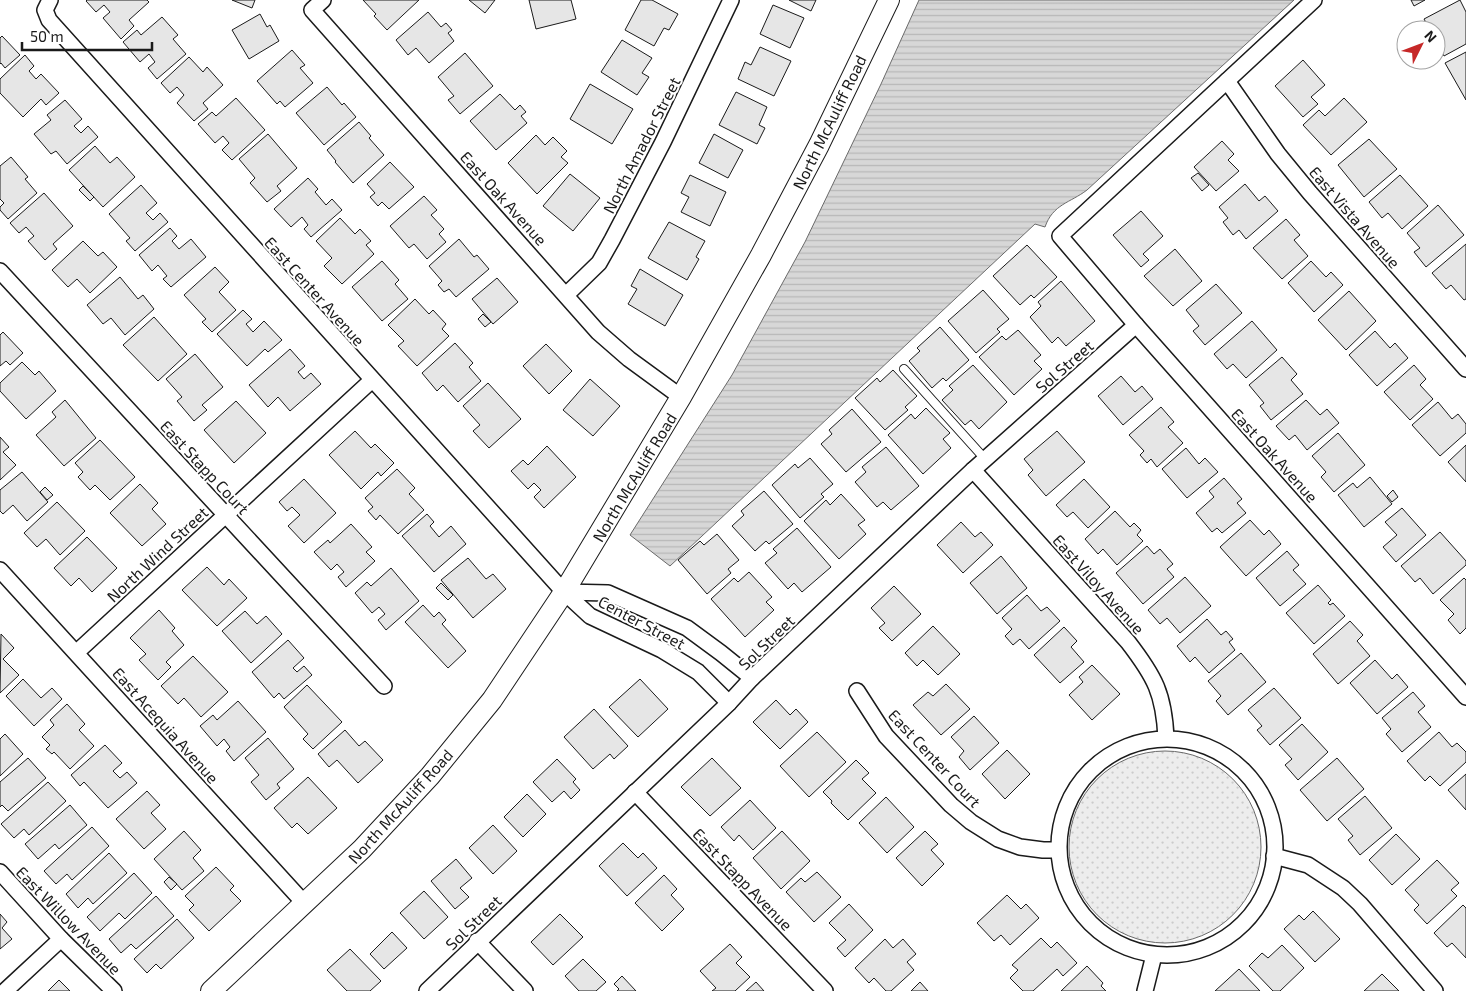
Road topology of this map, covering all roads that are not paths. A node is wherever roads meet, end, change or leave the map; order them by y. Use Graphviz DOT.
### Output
graph roads {
  1 [pos="731,0"];
  2 [pos="889,0"];
  3 [pos="1314,0"];
  4 [pos="48,5"];
  5 [pos="318,5"];
  6 [pos="1227,81"];
  7 [pos="0,271"];
  8 [pos="566,294"];
  9 [pos="1136,325"];
  10 [pos="904,369"];
  11 [pos="1466,369"];
  12 [pos="372,381"];
  13 [pos="682,397"];
  14 [pos="985,459"];
  15 [pos="973,470"];
  16 [pos="226,515"];
  17 [pos="0,570"];
  18 [pos="564,592"];
  19 [pos="77,652"];
  20 [pos="752,678"];
  21 [pos="384,686"];
  22 [pos="857,691"];
  23 [pos="1466,696"];
  24 [pos="729,703"];
  25 [pos="1166,738"];
  26 [pos="635,792"];
  27 [pos="1058,850"];
  28 [pos="1274,856"];
  29 [pos="0,872"];
  30 [pos="305,904"];
  31 [pos="61,939"];
  32 [pos="478,941"];
  33 [pos="1154,955"];
  34 [pos="5,991"];
  35 [pos="114,991"];
  36 [pos="211,991"];
  37 [pos="427,991"];
  38 [pos="525,991"];
  39 [pos="825,991"];
  40 [pos="1145,991"];
  41 [pos="1435,991"];
  1 -- 8 [label="street, North Amador Street"];
  2 -- 13 [label="street, North McAuliff Road"];
  3 -- 6 [label="street"];
  4 -- 12 [label="street, East Center Avenue"];
  5 -- 8 [label="street, East Oak Avenue"];
  6 -- 9 [label="street, East Oak Avenue"];
  6 -- 11 [label="street, East Vista Avenue"];
  7 -- 16 [label="street, East Stapp Court"];
  8 -- 13 [label="street, East Oak Avenue"];
  9 -- 14 [label="street, Sol Street"];
  9 -- 23 [label="street, East Oak Avenue"];
  10 -- 14 [label="lane"];
  12 -- 16 [label="street, North Wind Street"];
  12 -- 18 [label="street, East Center Avenue"];
  13 -- 18 [label="street, North McAuliff Road"];
  14 -- 15 [label="street, Sol Street"];
  15 -- 20 [label="street, Sol Street"];
  15 -- 25 [label="street, East Viloy Avenue"];
  16 -- 19 [label="street, North Wind Street"];
  16 -- 21 [label="street, East Stapp Court"];
  17 -- 19 [label="street, East Acequia Avenue"];
  18 -- 20 [label="street, Center Street"];
  18 -- 24 [label="street, Center Street"];
  18 -- 30 [label="street, North McAuliff Road"];
  19 -- 30 [label="street, East Acequia Avenue"];
  20 -- 24 [label="street, Sol Street"];
  22 -- 27 [label="street, East Center Court"];
  24 -- 26 [label="street, Sol Street"];
  25 -- 27 [label="street"];
  25 -- 28 [label="street"];
  26 -- 32 [label="street, Sol Street"];
  26 -- 39 [label="street, East Stapp Avenue"];
  27 -- 33 [label="street"];
  28 -- 33 [label="street"];
  28 -- 41 [label="street"];
  29 -- 31 [label="street, East Willow Avenue"];
  30 -- 36 [label="street, North McAuliff Road"];
  31 -- 34 [label="street"];
  31 -- 35 [label="street, East Willow Avenue"];
  32 -- 37 [label="street, Sol Street"];
  32 -- 38 [label="street"];
  33 -- 40 [label="street"];
}
